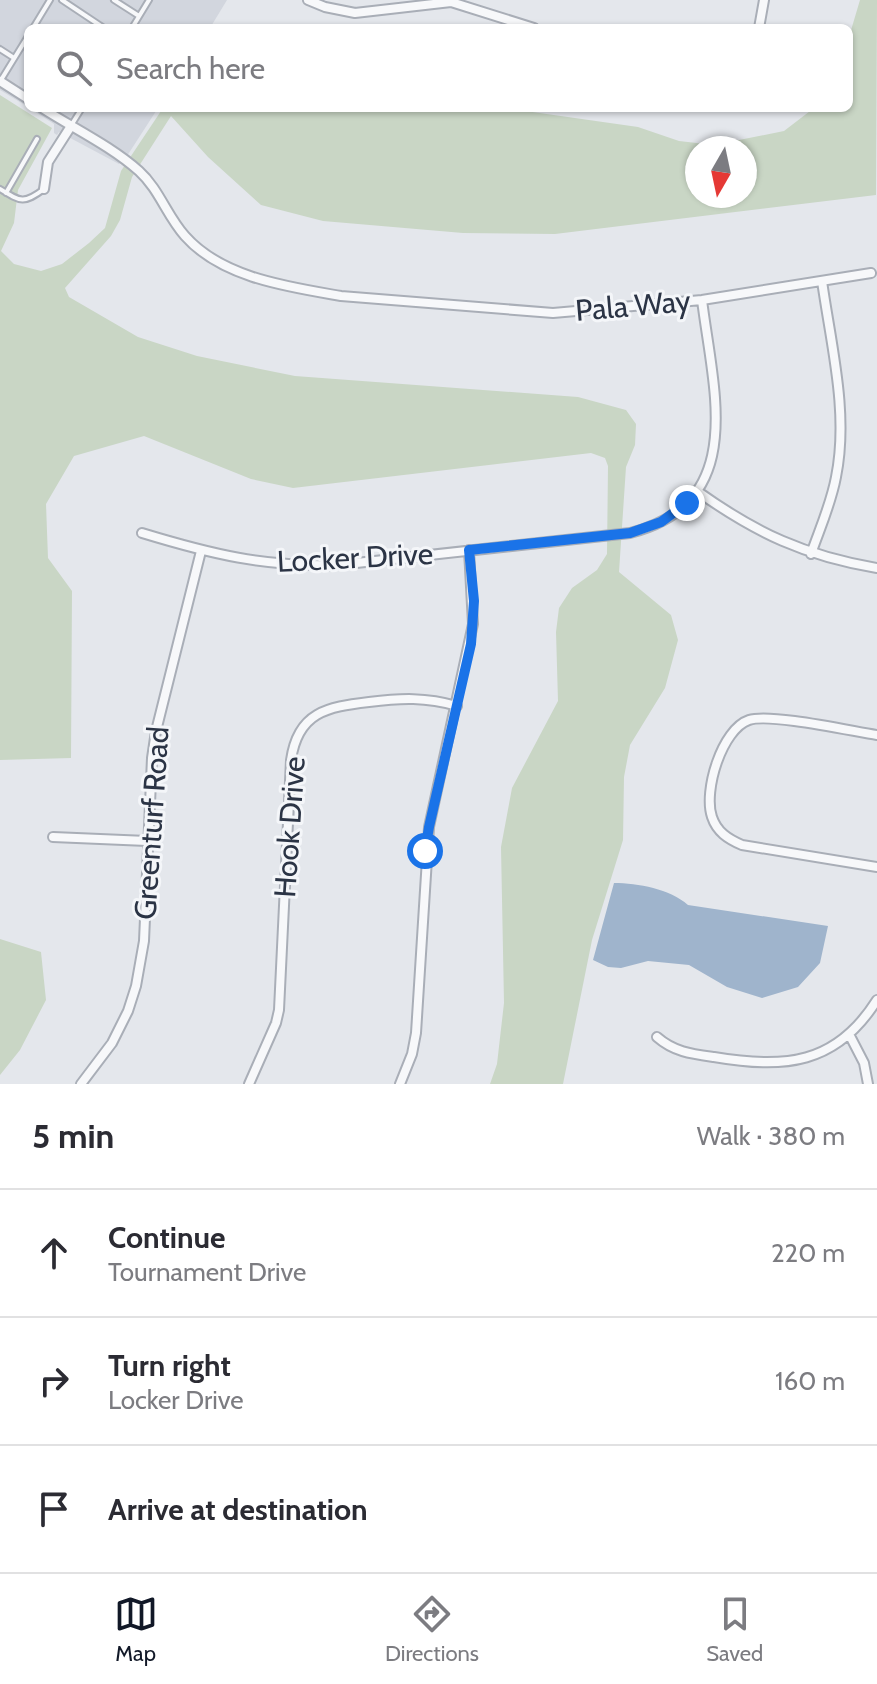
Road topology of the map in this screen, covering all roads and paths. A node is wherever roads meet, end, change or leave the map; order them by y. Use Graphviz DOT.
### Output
graph roads {
  1 [pos="50,0"];
  2 [pos="62,0"];
  3 [pos="114,0"];
  4 [pos="149,0"];
  5 [pos="308,0"];
  6 [pos="764,0"];
  7 [pos="469,3"];
  8 [pos="139,16"];
  9 [pos="35,24"];
  10 [pos="98,24"];
  11 [pos="134,24"];
  12 [pos="524,24"];
  13 [pos="760,24"];
  14 [pos="24,42"];
  15 [pos="0,49"];
  16 [pos="14,58"];
  17 [pos="0,82"];
  18 [pos="24,97"];
  19 [pos="48,112"];
  20 [pos="80,112"];
  21 [pos="71,126"];
  22 [pos="37,139"];
  23 [pos="0,189"];
  24 [pos="44,189"];
  25 [pos="6,193"];
  26 [pos="871,273"];
  27 [pos="822,281"];
  28 [pos="702,300"];
  29 [pos="697,491"];
  30 [pos="142,533"];
  31 [pos="469,550"];
  32 [pos="201,551"];
  33 [pos="811,554"];
  34 [pos="877,568"];
  35 [pos="457,706"];
  36 [pos="877,735"];
  37 [pos="53,837"];
  38 [pos="147,841"];
  39 [pos="877,867"];
  40 [pos="877,1000"];
  41 [pos="849,1034"];
  42 [pos="657,1037"];
  43 [pos="81,1084"];
  44 [pos="249,1084"];
  45 [pos="400,1084"];
  46 [pos="868,1084"];
  1 -- 9 [label="lane"];
  2 -- 10 [label="lane"];
  3 -- 8 [label="lane"];
  4 -- 8 [label="lane"];
  5 -- 7 [label="street"];
  6 -- 13 [label="street"];
  7 -- 12 [label="street"];
  8 -- 11 [label="lane"];
  14 -- 16 [label="lane"];
  15 -- 16 [label="lane"];
  16 -- 17 [label="lane"];
  17 -- 18 [label="street"];
  19 -- 21 [label="street, Pala Way"];
  20 -- 21 [label="lane"];
  21 -- 24 [label="street"];
  21 -- 28 [label="street, Pala Way"];
  22 -- 25 [label="lane"];
  23 -- 25 [label="lane"];
  24 -- 25 [label="lane"];
  26 -- 27 [label="street, Pala Way"];
  27 -- 28 [label="street, Pala Way"];
  27 -- 33 [label="street"];
  28 -- 29 [label="street, Locker Drive"];
  29 -- 31 [label="street, Locker Drive"];
  29 -- 33 [label="street"];
  30 -- 32 [label="street, Locker Drive"];
  31 -- 32 [label="street, Locker Drive"];
  31 -- 35 [label="street"];
  32 -- 38 [label="street, Greenturf Road"];
  33 -- 34 [label="street"];
  35 -- 44 [label="street, Hook Drive"];
  35 -- 45 [label="street"];
  36 -- 39 [label="street"];
  37 -- 38 [label="street"];
  38 -- 43 [label="street, Greenturf Road"];
  40 -- 41 [label="street"];
  41 -- 42 [label="street"];
  41 -- 46 [label="street"];
}
